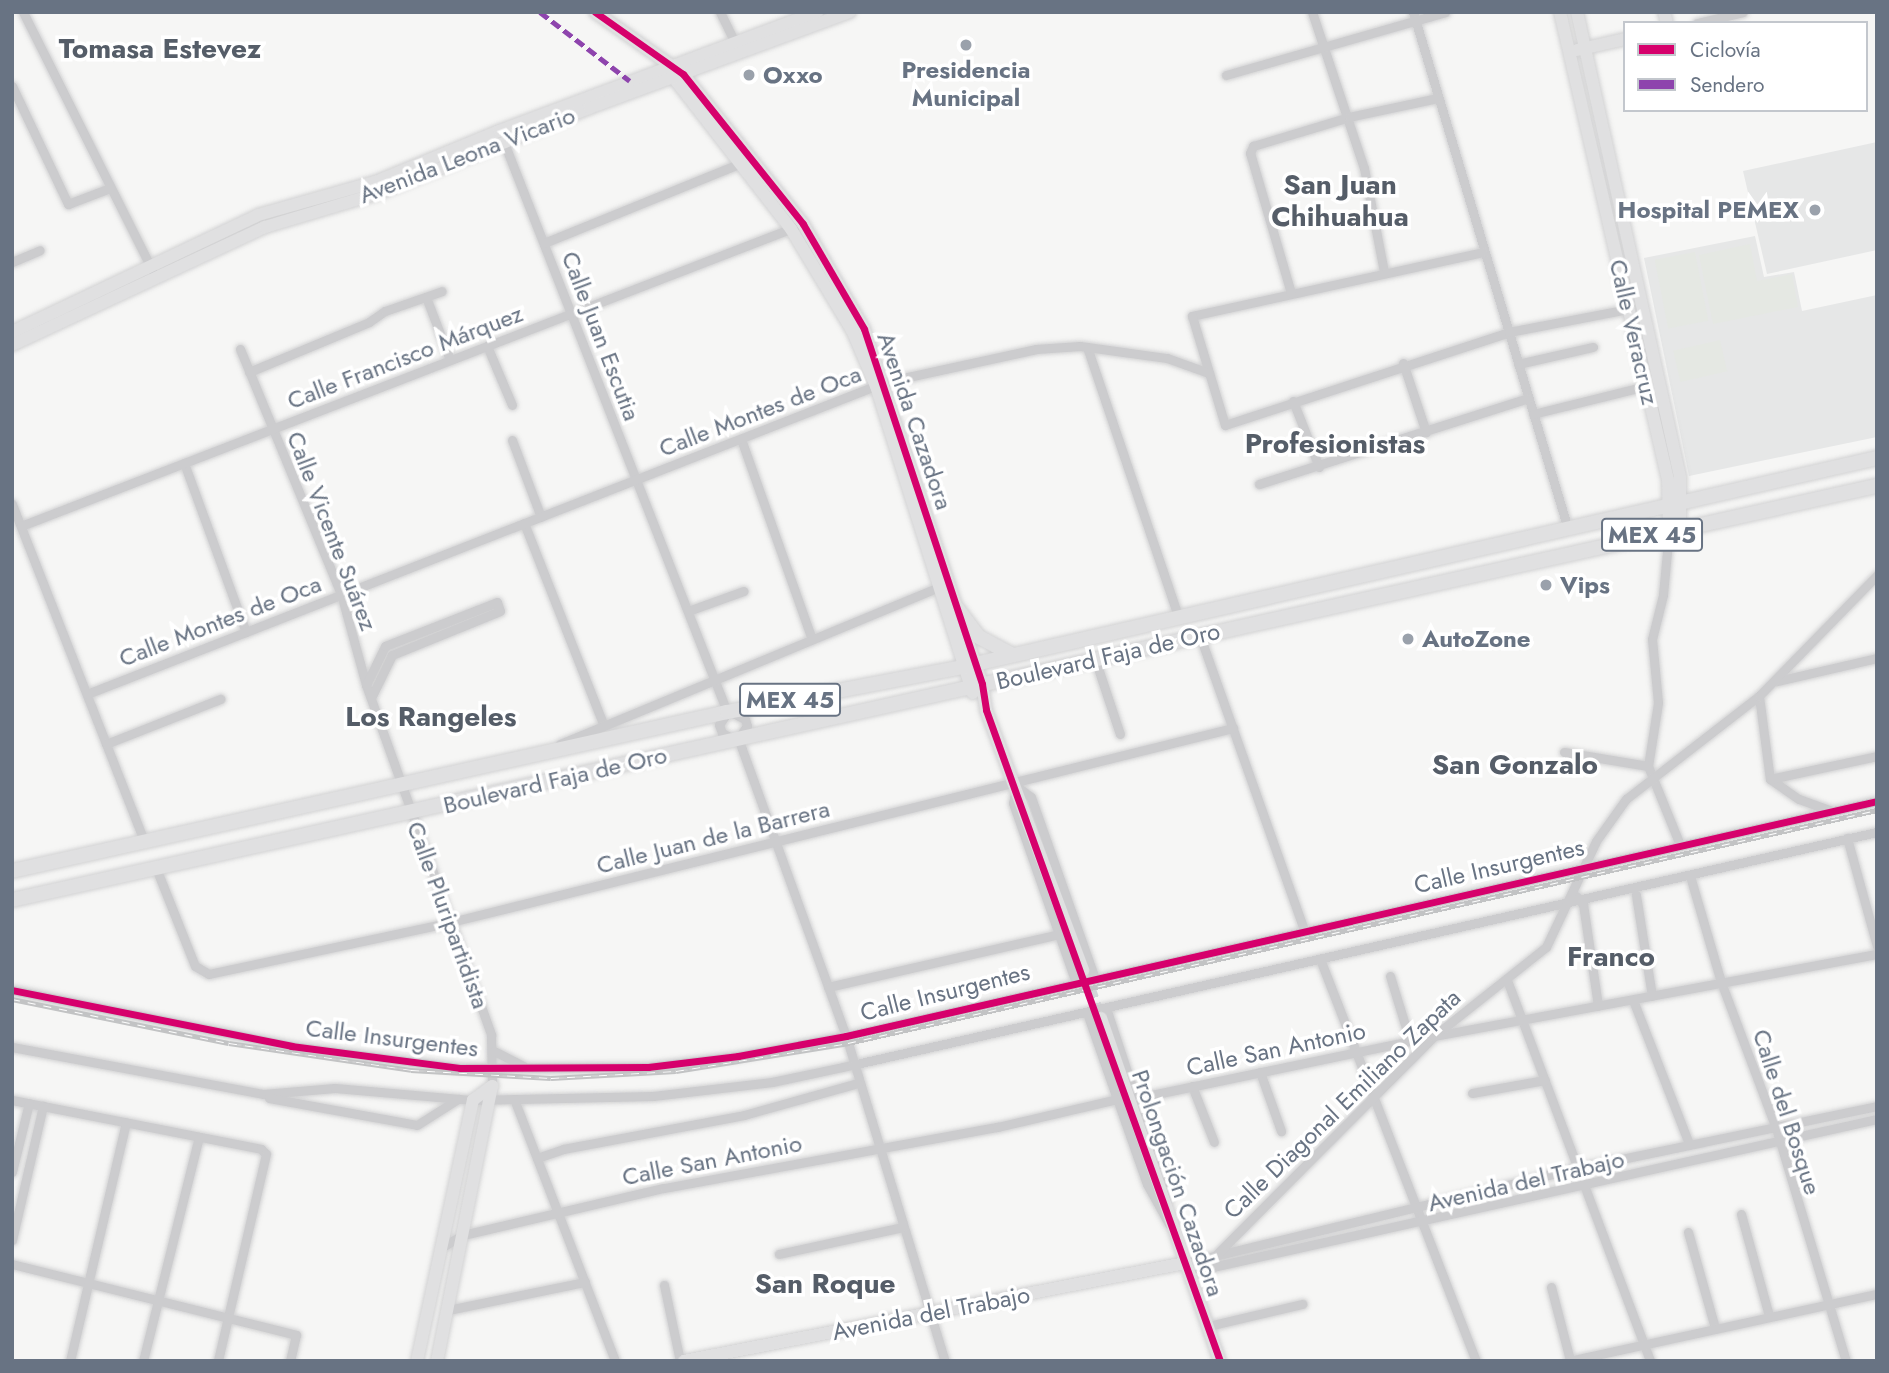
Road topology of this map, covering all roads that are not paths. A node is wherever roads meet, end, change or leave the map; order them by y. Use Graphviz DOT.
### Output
graph roads {
  1 [pos="23,12"];
  2 [pos="595,12"];
  3 [pos="720,12"];
  4 [pos="817,12"];
  5 [pos="850,12"];
  6 [pos="1312,12"];
  7 [pos="1446,12"];
  8 [pos="1560,12"];
  9 [pos="1577,12"];
  10 [pos="1743,12"];
  11 [pos="1414,16"];
  12 [pos="1705,21"];
  13 [pos="1623,39"];
  14 [pos="1323,47"];
  15 [pos="1585,48"];
  16 [pos="738,49"];
  17 [pos="1569,52"];
  18 [pos="672,70"];
  19 [pos="1226,75"];
  20 [pos="12,86"];
  21 [pos="691,93"];
  22 [pos="1438,98"];
  23 [pos="1349,117"];
  24 [pos="501,136"];
  25 [pos="739,164"];
  26 [pos="110,187"];
  27 [pos="797,226"];
  28 [pos="544,243"];
  29 [pos="199,244"];
  30 [pos="40,250"];
  31 [pos="1483,252"];
  32 [pos="205,257"];
  33 [pos="14,258"];
  34 [pos="151,268"];
  35 [pos="1384,272"];
  36 [pos="157,280"];
  37 [pos="442,291"];
  38 [pos="1291,293"];
  39 [pos="426,297"];
  40 [pos="1629,309"];
  41 [pos="572,313"];
  42 [pos="1509,332"];
  43 [pos="14,339"];
  44 [pos="487,346"];
  45 [pos="1593,346"];
  46 [pos="1087,347"];
  47 [pos="240,349"];
  48 [pos="450,360"];
  49 [pos="1403,363"];
  50 [pos="1518,364"];
  51 [pos="249,372"];
  52 [pos="1209,373"];
  53 [pos="880,384"];
  54 [pos="1646,386"];
  55 [pos="1528,398"];
  56 [pos="1293,401"];
  57 [pos="512,405"];
  58 [pos="1533,414"];
  59 [pos="273,428"];
  60 [pos="1426,432"];
  61 [pos="741,439"];
  62 [pos="512,440"];
  63 [pos="1877,458"];
  64 [pos="184,463"];
  65 [pos="1319,467"];
  66 [pos="637,479"];
  67 [pos="1259,484"];
  68 [pos="1877,486"];
  69 [pos="1676,502"];
  70 [pos="12,504"];
  71 [pos="541,517"];
  72 [pos="524,523"];
  73 [pos="21,526"];
  74 [pos="1567,526"];
  75 [pos="1675,530"];
  76 [pos="1422,559"];
  77 [pos="1877,575"];
  78 [pos="1428,585"];
  79 [pos="937,588"];
  80 [pos="744,591"];
  81 [pos="341,594"];
  82 [pos="957,608"];
  83 [pos="688,611"];
  84 [pos="1178,616"];
  85 [pos="438,631"];
  86 [pos="246,632"];
  87 [pos="1200,636"];
  88 [pos="812,639"];
  89 [pos="1011,654"];
  90 [pos="1877,658"];
  91 [pos="1095,659"];
  92 [pos="969,665"];
  93 [pos="715,680"];
  94 [pos="1775,681"];
  95 [pos="366,685"];
  96 [pos="975,686"];
  97 [pos="87,694"];
  98 [pos="1759,696"];
  99 [pos="371,698"];
  100 [pos="220,699"];
  101 [pos="727,712"];
  102 [pos="604,726"];
  103 [pos="1233,728"];
  104 [pos="1120,734"];
  105 [pos="737,738"];
  106 [pos="106,744"];
  107 [pos="1564,752"];
  108 [pos="530,756"];
  109 [pos="1877,756"];
  110 [pos="1650,771"];
  111 [pos="1770,779"];
  112 [pos="1015,785"];
  113 [pos="401,786"];
  114 [pos="1799,799"];
  115 [pos="1877,801"];
  116 [pos="1832,811"];
  117 [pos="411,812"];
  118 [pos="1801,818"];
  119 [pos="1877,832"];
  120 [pos="1847,838"];
  121 [pos="144,841"];
  122 [pos="775,841"];
  123 [pos="1680,845"];
  124 [pos="1584,867"];
  125 [pos="156,868"];
  126 [pos="12,871"];
  127 [pos="1690,876"];
  128 [pos="1636,895"];
  129 [pos="1578,899"];
  130 [pos="12,900"];
  131 [pos="1568,902"];
  132 [pos="451,922"];
  133 [pos="1304,929"];
  134 [pos="1059,934"];
  135 [pos="1877,946"];
  136 [pos="1877,954"];
  137 [pos="1320,959"];
  138 [pos="1084,975"];
  139 [pos="1390,976"];
  140 [pos="1507,980"];
  141 [pos="1721,982"];
  142 [pos="828,987"];
  143 [pos="12,990"];
  144 [pos="1652,996"];
  145 [pos="1633,1000"];
  146 [pos="1598,1006"];
  147 [pos="1087,1013"];
  148 [pos="1103,1013"];
  149 [pos="1522,1020"];
  150 [pos="846,1036"];
  151 [pos="1434,1037"];
  152 [pos="1410,1041"];
  153 [pos="12,1048"];
  154 [pos="494,1051"];
  155 [pos="1355,1052"];
  156 [pos="852,1065"];
  157 [pos="494,1069"];
  158 [pos="535,1069"];
  159 [pos="1260,1072"];
  160 [pos="1545,1080"];
  161 [pos="858,1083"];
  162 [pos="492,1086"];
  163 [pos="1192,1086"];
  164 [pos="246,1093"];
  165 [pos="1472,1093"];
  166 [pos="1373,1097"];
  167 [pos="459,1098"];
  168 [pos="1137,1098"];
  169 [pos="514,1099"];
  170 [pos="1117,1099"];
  171 [pos="12,1100"];
  172 [pos="473,1100"];
  173 [pos="490,1100"];
  174 [pos="29,1103"];
  175 [pos="43,1106"];
  176 [pos="1877,1106"];
  177 [pos="1877,1119"];
  178 [pos="127,1122"];
  179 [pos="1776,1128"];
  180 [pos="1281,1131"];
  181 [pos="199,1137"];
  182 [pos="1779,1140"];
  183 [pos="1214,1142"];
  184 [pos="1689,1144"];
  185 [pos="878,1149"];
  186 [pos="537,1158"];
  187 [pos="1578,1168"];
  188 [pos="12,1172"];
  189 [pos="1584,1183"];
  190 [pos="1416,1206"];
  191 [pos="558,1212"];
  192 [pos="1741,1213"];
  193 [pos="1421,1220"];
  194 [pos="903,1227"];
  195 [pos="1172,1228"];
  196 [pos="1688,1232"];
  197 [pos="463,1235"];
  198 [pos="12,1240"];
  199 [pos="442,1247"];
  200 [pos="779,1254"];
  201 [pos="1212,1256"];
  202 [pos="12,1264"];
  203 [pos="1188,1268"];
  204 [pos="585,1282"];
  205 [pos="89,1283"];
  206 [pos="664,1285"];
  207 [pos="1551,1287"];
  208 [pos="1877,1294"];
  209 [pos="158,1301"];
  210 [pos="1828,1303"];
  211 [pos="1302,1304"];
  212 [pos="447,1310"];
  213 [pos="930,1313"];
  214 [pos="1769,1316"];
  215 [pos="228,1318"];
  216 [pos="1208,1325"];
  217 [pos="1715,1328"];
  218 [pos="1644,1343"];
  219 [pos="70,1361"];
  220 [pos="143,1361"];
  221 [pos="218,1361"];
  222 [pos="290,1361"];
  223 [pos="417,1361"];
  224 [pos="437,1361"];
  225 [pos="615,1361"];
  226 [pos="682,1361"];
  227 [pos="945,1361"];
  228 [pos="1220,1361"];
  229 [pos="1476,1361"];
  230 [pos="1570,1361"];
  231 [pos="1650,1361"];
  232 [pos="1846,1361"];
  1 -- 26 [label="street"];
  2 -- 18 [label="street, Avenida Cazadora"];
  3 -- 16 [label="street"];
  4 -- 16 [label="street, Avenida Leona Vicario"];
  5 -- 16 [label="street, Avenida Leona Vicario"];
  6 -- 14 [label="street"];
  7 -- 11 [label="street"];
  8 -- 17 [label="street, Calle Veracruz"];
  9 -- 15 [label="street, Calle Veracruz"];
  10 -- 12 [label="street"];
  11 -- 14 [label="street"];
  11 -- 22 [label="street"];
  13 -- 15 [label="street"];
  14 -- 19 [label="street"];
  14 -- 23 [label="street"];
  15 -- 17 [label="street"];
  15 -- 69 [label="street, Calle Veracruz"];
  16 -- 18 [label="street, Avenida Leona Vicario"];
  17 -- 40 [label="street, Calle Veracruz"];
  18 -- 21 [label="street, Avenida Cazadora"];
  18 -- 24 [label="street, Avenida Leona Vicario"];
  20 -- 26 [label="street"];
  21 -- 25 [label="street, Avenida Cazadora"];
  21 -- 27 [label="street, Avenida Cazadora"];
  22 -- 23 [label="street"];
  22 -- 31 [label="street"];
  23 -- 35 [label="street"];
  23 -- 38 [label="street"];
  24 -- 28 [label="street, Calle Juan Escutia"];
  24 -- 29 [label="street, Avenida Leona Vicario"];
  24 -- 32 [label="street, Avenida Leona Vicario"];
  25 -- 27 [label="street, Avenida Cazadora"];
  25 -- 28 [label="street"];
  26 -- 34 [label="street"];
  27 -- 41 [label="street, Calle Francisco Márquez"];
  27 -- 53 [label="street, Avenida Cazadora"];
  28 -- 41 [label="street, Calle Juan Escutia"];
  29 -- 32 [label="street"];
  29 -- 34 [label="street, Avenida Leona Vicario"];
  30 -- 33 [label="street"];
  31 -- 35 [label="street"];
  31 -- 42 [label="street"];
  32 -- 36 [label="street, Avenida Leona Vicario"];
  34 -- 36 [label="street"];
  34 -- 43 [label="street, Avenida Leona Vicario"];
  35 -- 38 [label="street"];
  36 -- 43 [label="street, Avenida Leona Vicario"];
  37 -- 39 [label="street"];
  38 -- 52 [label="street"];
  39 -- 48 [label="street"];
  39 -- 51 [label="street"];
  40 -- 42 [label="street"];
  40 -- 54 [label="street, Calle Veracruz"];
  41 -- 44 [label="street, Calle Francisco Márquez"];
  41 -- 66 [label="street, Calle Juan Escutia"];
  42 -- 49 [label="street"];
  42 -- 50 [label="street"];
  44 -- 48 [label="street, Calle Francisco Márquez"];
  44 -- 57 [label="street"];
  45 -- 50 [label="street"];
  46 -- 52 [label="street, Calle Montes de Oca"];
  46 -- 53 [label="street, Calle Montes de Oca"];
  46 -- 84 [label="street"];
  47 -- 51 [label="street, Calle Vicente Suárez"];
  48 -- 59 [label="street, Calle Francisco Márquez"];
  49 -- 56 [label="street"];
  49 -- 60 [label="street"];
  50 -- 55 [label="street"];
  51 -- 59 [label="street, Calle Vicente Suárez"];
  52 -- 56 [label="street"];
  53 -- 61 [label="street, Calle Montes de Oca"];
  53 -- 79 [label="street, Avenida Cazadora"];
  53 -- 82 [label="street, Avenida Cazadora"];
  54 -- 58 [label="street"];
  54 -- 69 [label="street, Calle Veracruz"];
  55 -- 58 [label="street"];
  55 -- 60 [label="street"];
  56 -- 65 [label="street"];
  58 -- 74 [label="street"];
  59 -- 64 [label="street, Calle Francisco Márquez"];
  59 -- 81 [label="street, Calle Vicente Suárez"];
  60 -- 65 [label="street"];
  61 -- 66 [label="street, Calle Montes de Oca"];
  61 -- 88 [label="street"];
  62 -- 71 [label="street"];
  63 -- 69 [label="main road, Boulevard Faja de Oro / MEX 45"];
  64 -- 73 [label="street, Calle Francisco Márquez"];
  64 -- 86 [label="street"];
  65 -- 67 [label="street"];
  66 -- 71 [label="street, Calle Montes de Oca"];
  66 -- 83 [label="street, Calle Juan Escutia"];
  68 -- 75 [label="main road, Boulevard Faja de Oro / MEX 45"];
  69 -- 74 [label="main road, Boulevard Faja de Oro / MEX 45"];
  69 -- 75 [label="street, Calle Veracruz"];
  70 -- 73 [label="street"];
  71 -- 72 [label="street, Calle Montes de Oca"];
  72 -- 81 [label="street, Calle Montes de Oca"];
  72 -- 102 [label="street"];
  73 -- 97 [label="street"];
  74 -- 76 [label="main road, Boulevard Faja de Oro / MEX 45"];
  75 -- 78 [label="main road, Boulevard Faja de Oro / MEX 45"];
  75 -- 110 [label="street"];
  76 -- 78 [label="main road"];
  76 -- 84 [label="main road, Boulevard Faja de Oro / MEX 45"];
  77 -- 94 [label="street, Calle Diagonal Emiliano Zapata"];
  78 -- 87 [label="main road, Boulevard Faja de Oro / MEX 45"];
  79 -- 88 [label="street"];
  79 -- 92 [label="street, Avenida Cazadora"];
  80 -- 83 [label="street"];
  81 -- 86 [label="street, Calle Montes de Oca"];
  81 -- 95 [label="street, Calle Vicente Suárez"];
  82 -- 89 [label="main road"];
  82 -- 92 [label="street, Avenida Cazadora"];
  83 -- 93 [label="street, Calle Juan Escutia"];
  84 -- 89 [label="main road, Boulevard Faja de Oro / MEX 45"];
  85 -- 85 [label="street"];
  85 -- 95 [label="street"];
  85 -- 99 [label="street"];
  86 -- 97 [label="street, Calle Montes de Oca"];
  87 -- 91 [label="main road, Boulevard Faja de Oro / MEX 45"];
  87 -- 103 [label="street"];
  88 -- 93 [label="street"];
  89 -- 92 [label="main road, Boulevard Faja de Oro / MEX 45"];
  90 -- 94 [label="street"];
  91 -- 96 [label="main road, Boulevard Faja de Oro / MEX 45"];
  91 -- 104 [label="street"];
  92 -- 96 [label="street"];
  92 -- 101 [label="main road, Boulevard Faja de Oro / MEX 45"];
  93 -- 101 [label="street, Calle Juan Escutia"];
  93 -- 102 [label="street"];
  94 -- 98 [label="street, Calle Diagonal Emiliano Zapata"];
  95 -- 99 [label="street, Calle Vicente Suárez"];
  96 -- 105 [label="main road, Boulevard Faja de Oro / MEX 45"];
  96 -- 112 [label="street"];
  97 -- 106 [label="street"];
  98 -- 110 [label="street, Calle Diagonal Emiliano Zapata"];
  98 -- 111 [label="street"];
  99 -- 113 [label="street, Calle Vicente Suárez"];
  100 -- 106 [label="street"];
  101 -- 105 [label="street"];
  101 -- 105 [label="street"];
  101 -- 108 [label="main road, Boulevard Faja de Oro / MEX 45"];
  102 -- 108 [label="street"];
  103 -- 112 [label="street, Calle Juan de la Barrera"];
  103 -- 133 [label="street"];
  105 -- 117 [label="main road, Boulevard Faja de Oro / MEX 45"];
  105 -- 122 [label="street"];
  106 -- 121 [label="street"];
  107 -- 110 [label="street"];
  108 -- 113 [label="main road, Boulevard Faja de Oro / MEX 45"];
  109 -- 111 [label="street"];
  110 -- 123 [label="street"];
  110 -- 124 [label="street, Calle Diagonal Emiliano Zapata"];
  111 -- 114 [label="street"];
  112 -- 122 [label="street, Calle Juan de la Barrera"];
  112 -- 134 [label="street"];
  112 -- 138 [label="street"];
  113 -- 117 [label="street, Calle Pluripartidista"];
  113 -- 121 [label="main road, Boulevard Faja de Oro / MEX 45"];
  114 -- 116 [label="street"];
  114 -- 118 [label="street"];
  115 -- 116 [label="street, Calle Insurgentes"];
  116 -- 118 [label="street, Calle Insurgentes"];
  117 -- 125 [label="main road, Boulevard Faja de Oro / MEX 45"];
  117 -- 132 [label="street, Calle Pluripartidista"];
  118 -- 123 [label="street, Calle Insurgentes"];
  119 -- 120 [label="street, Calle Insurgentes"];
  120 -- 127 [label="street, Calle Insurgentes"];
  120 -- 135 [label="street"];
  121 -- 126 [label="main road, Boulevard Faja de Oro / MEX 45"];
  122 -- 132 [label="street, Calle Juan de la Barrera"];
  122 -- 142 [label="street"];
  123 -- 124 [label="street, Calle Insurgentes"];
  124 -- 129 [label="street, Calle Diagonal Emiliano Zapata"];
  124 -- 133 [label="street, Calle Insurgentes"];
  125 -- 130 [label="main road, Boulevard Faja de Oro / MEX 45"];
  125 -- 132 [label="street, Calle Juan de la Barrera"];
  127 -- 129 [label="street, Calle Insurgentes"];
  127 -- 141 [label="street, Calle del Bosque"];
  128 -- 144 [label="street"];
  129 -- 131 [label="street, Calle Diagonal Emiliano Zapata"];
  129 -- 146 [label="street"];
  131 -- 137 [label="street, Calle Insurgentes"];
  131 -- 140 [label="street, Calle Diagonal Emiliano Zapata"];
  132 -- 154 [label="street, Calle Pluripartidista"];
  133 -- 138 [label="street, Calle Insurgentes"];
  134 -- 138 [label="street"];
  134 -- 142 [label="street"];
  136 -- 141 [label="street, Calle San Antonio"];
  137 -- 148 [label="street, Calle Insurgentes"];
  137 -- 155 [label="street"];
  138 -- 150 [label="street, Calle Insurgentes"];
  139 -- 152 [label="street"];
  140 -- 149 [label="street"];
  140 -- 151 [label="street, Calle Diagonal Emiliano Zapata"];
  141 -- 144 [label="street, Calle San Antonio"];
  141 -- 179 [label="street, Calle del Bosque"];
  142 -- 150 [label="street"];
  143 -- 157 [label="street, Calle Insurgentes"];
  144 -- 145 [label="street, Calle San Antonio"];
  145 -- 146 [label="street, Calle San Antonio"];
  145 -- 184 [label="street"];
  146 -- 149 [label="street, Calle San Antonio"];
  147 -- 148 [label="street, Calle Insurgentes"];
  147 -- 156 [label="street, Calle Insurgentes"];
  147 -- 170 [label="street"];
  148 -- 168 [label="street"];
  148 -- 195 [label="street, Prolongación Cazadora"];
  149 -- 151 [label="street, Calle San Antonio"];
  149 -- 160 [label="street"];
  150 -- 156 [label="street"];
  150 -- 158 [label="street, Calle Insurgentes"];
  151 -- 152 [label="street, Calle San Antonio"];
  151 -- 166 [label="street, Calle Diagonal Emiliano Zapata"];
  152 -- 155 [label="street, Calle San Antonio"];
  153 -- 164 [label="street, Calle Insurgentes"];
  154 -- 157 [label="street, Calle Pluripartidista"];
  154 -- 158 [label="street"];
  155 -- 159 [label="street, Calle San Antonio"];
  155 -- 166 [label="street"];
  156 -- 161 [label="street"];
  156 -- 169 [label="street, Calle Insurgentes"];
  157 -- 158 [label="street, Calle Insurgentes"];
  157 -- 162 [label="street, Calle Pluripartidista"];
  159 -- 163 [label="street, Calle San Antonio"];
  159 -- 180 [label="street"];
  160 -- 165 [label="street"];
  160 -- 187 [label="street"];
  161 -- 185 [label="street"];
  161 -- 186 [label="street"];
  162 -- 172 [label="street"];
  162 -- 173 [label="street, Calle Pluripartidista"];
  163 -- 168 [label="street, Calle San Antonio"];
  163 -- 183 [label="street"];
  164 -- 167 [label="street, Calle Insurgentes"];
  164 -- 167 [label="street"];
  166 -- 190 [label="street"];
  166 -- 201 [label="street, Calle Diagonal Emiliano Zapata"];
  167 -- 172 [label="street, Calle Insurgentes"];
  168 -- 195 [label="street"];
  169 -- 173 [label="street, Calle Insurgentes"];
  169 -- 186 [label="street"];
  170 -- 185 [label="street, Calle San Antonio"];
  170 -- 195 [label="street"];
  171 -- 174 [label="street"];
  172 -- 173 [label="street, Calle Insurgentes"];
  172 -- 199 [label="street"];
  173 -- 197 [label="street, Calle Pluripartidista"];
  174 -- 175 [label="street"];
  174 -- 188 [label="street"];
  175 -- 178 [label="street"];
  175 -- 198 [label="street"];
  176 -- 179 [label="street, Avenida del Trabajo"];
  177 -- 182 [label="street, Avenida del Trabajo"];
  178 -- 181 [label="street"];
  178 -- 205 [label="street"];
  179 -- 182 [label="street, Calle del Bosque"];
  179 -- 184 [label="street, Avenida del Trabajo"];
  181 -- 209 [label="street"];
  181 -- 215 [label="street"];
  182 -- 189 [label="street, Avenida del Trabajo"];
  182 -- 210 [label="street, Calle del Bosque"];
  184 -- 187 [label="street, Avenida del Trabajo"];
  185 -- 191 [label="street, Calle San Antonio"];
  185 -- 194 [label="street"];
  186 -- 191 [label="street"];
  187 -- 189 [label="street"];
  187 -- 190 [label="street, Avenida del Trabajo"];
  189 -- 193 [label="street, Avenida del Trabajo"];
  189 -- 218 [label="street"];
  190 -- 193 [label="street"];
  190 -- 201 [label="street, Avenida del Trabajo"];
  191 -- 197 [label="street, Calle San Antonio"];
  191 -- 204 [label="street"];
  192 -- 214 [label="street"];
  193 -- 203 [label="street, Avenida del Trabajo"];
  193 -- 229 [label="street"];
  194 -- 200 [label="street"];
  194 -- 213 [label="street"];
  195 -- 203 [label="street, Prolongación Cazadora"];
  196 -- 217 [label="street"];
  197 -- 199 [label="street, Calle San Antonio"];
  197 -- 212 [label="street, Calle Pluripartidista"];
  199 -- 223 [label="street"];
  201 -- 203 [label="street, Avenida del Trabajo"];
  201 -- 203 [label="street, Calle Diagonal Emiliano Zapata"];
  202 -- 205 [label="street"];
  203 -- 213 [label="street, Avenida del Trabajo"];
  203 -- 216 [label="street, Prolongación Cazadora"];
  204 -- 212 [label="street"];
  204 -- 225 [label="street"];
  205 -- 209 [label="street"];
  205 -- 219 [label="street"];
  206 -- 226 [label="street"];
  207 -- 230 [label="street"];
  208 -- 210 [label="street"];
  209 -- 215 [label="street"];
  209 -- 220 [label="street"];
  210 -- 214 [label="street"];
  210 -- 232 [label="street, Calle del Bosque"];
  211 -- 216 [label="street"];
  212 -- 224 [label="street, Calle Pluripartidista"];
  213 -- 226 [label="street, Avenida del Trabajo"];
  213 -- 227 [label="street"];
  214 -- 217 [label="street"];
  215 -- 221 [label="street"];
  215 -- 222 [label="street"];
  216 -- 228 [label="street, Prolongación Cazadora"];
  217 -- 218 [label="street"];
  218 -- 230 [label="street"];
  218 -- 231 [label="street"];
}
